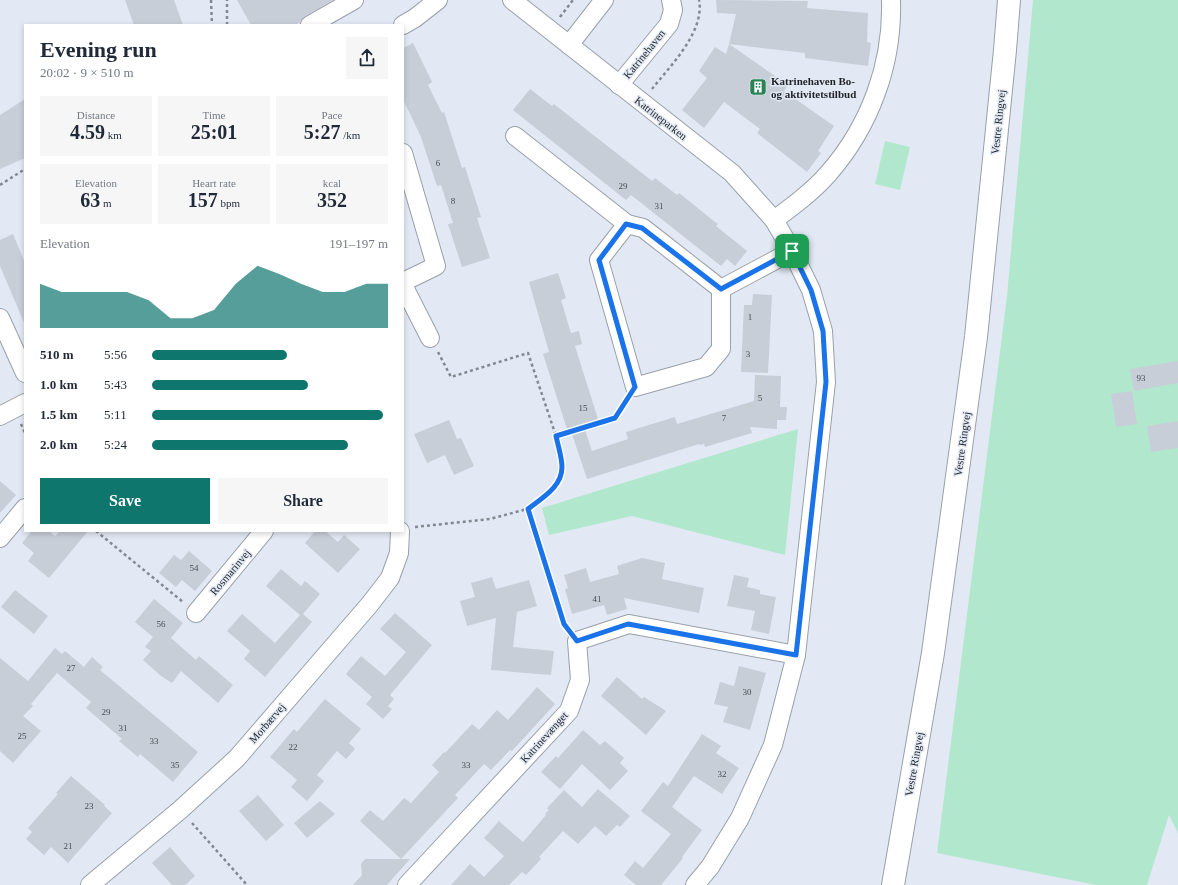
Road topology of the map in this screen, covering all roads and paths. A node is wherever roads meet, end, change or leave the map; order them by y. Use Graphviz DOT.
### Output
graph roads {
  1 [pos="211,0"];
  2 [pos="227,0"];
  3 [pos="354,0"];
  4 [pos="438,0"];
  5 [pos="512,0"];
  6 [pos="604,0"];
  7 [pos="672,0"];
  8 [pos="699,0"];
  9 [pos="891,0"];
  10 [pos="1009,0"];
  11 [pos="212,24"];
  12 [pos="227,24"];
  13 [pos="312,24"];
  14 [pos="404,24"];
  15 [pos="569,45"];
  16 [pos="619,85"];
  17 [pos="641,103"];
  18 [pos="514,136"];
  19 [pos="404,156"];
  20 [pos="24,170"];
  21 [pos="0,185"];
  22 [pos="774,220"];
  23 [pos="626,224"];
  24 [pos="792,251"];
  25 [pos="404,282"];
  26 [pos="404,287"];
  27 [pos="721,289"];
  28 [pos="0,318"];
  29 [pos="430,338"];
  30 [pos="24,371"];
  31 [pos="635,387"];
  32 [pos="24,404"];
  33 [pos="0,416"];
  34 [pos="556,436"];
  35 [pos="24,509"];
  36 [pos="528,509"];
  37 [pos="405,529"];
  38 [pos="97,532"];
  39 [pos="263,532"];
  40 [pos="0,538"];
  41 [pos="196,613"];
  42 [pos="577,641"];
  43 [pos="796,655"];
  44 [pos="180,810"];
  45 [pos="90,885"];
  46 [pos="248,885"];
  47 [pos="407,885"];
  48 [pos="695,885"];
  49 [pos="893,885"];
  1 -- 11 [label="path"];
  2 -- 12 [label="path"];
  3 -- 13 [label="street"];
  4 -- 14 [label="street"];
  5 -- 15 [label="street, Katrineparken"];
  6 -- 15 [label="street"];
  7 -- 16 [label="street, Katrinehaven"];
  8 -- 17 [label="path"];
  9 -- 22 [label="street"];
  10 -- 49 [label="main road, Vestre Ringvej"];
  15 -- 16 [label="street, Katrineparken"];
  16 -- 17 [label="street, Katrineparken"];
  17 -- 22 [label="street, Katrineparken"];
  18 -- 23 [label="street"];
  19 -- 25 [label="street"];
  20 -- 21 [label="path"];
  22 -- 24 [label="street, Katrineparken"];
  23 -- 27 [label="street"];
  23 -- 31 [label="street"];
  24 -- 27 [label="street"];
  24 -- 43 [label="street, Katrineparken"];
  26 -- 29 [label="street"];
  27 -- 31 [label="street"];
  28 -- 30 [label="street"];
  29 -- 34 [label="path"];
  31 -- 34 [label="path"];
  32 -- 33 [label="street"];
  34 -- 36 [label="path"];
  35 -- 40 [label="street"];
  36 -- 37 [label="path"];
  36 -- 42 [label="path"];
  37 -- 44 [label="street, Morbærvej"];
  38 -- 41 [label="path"];
  39 -- 41 [label="street, Rosmarinvej"];
  42 -- 43 [label="street"];
  42 -- 47 [label="street, Katrinevænget"];
  43 -- 48 [label="street"];
  44 -- 45 [label="street, Morbærvej"];
  44 -- 46 [label="path"];
}
